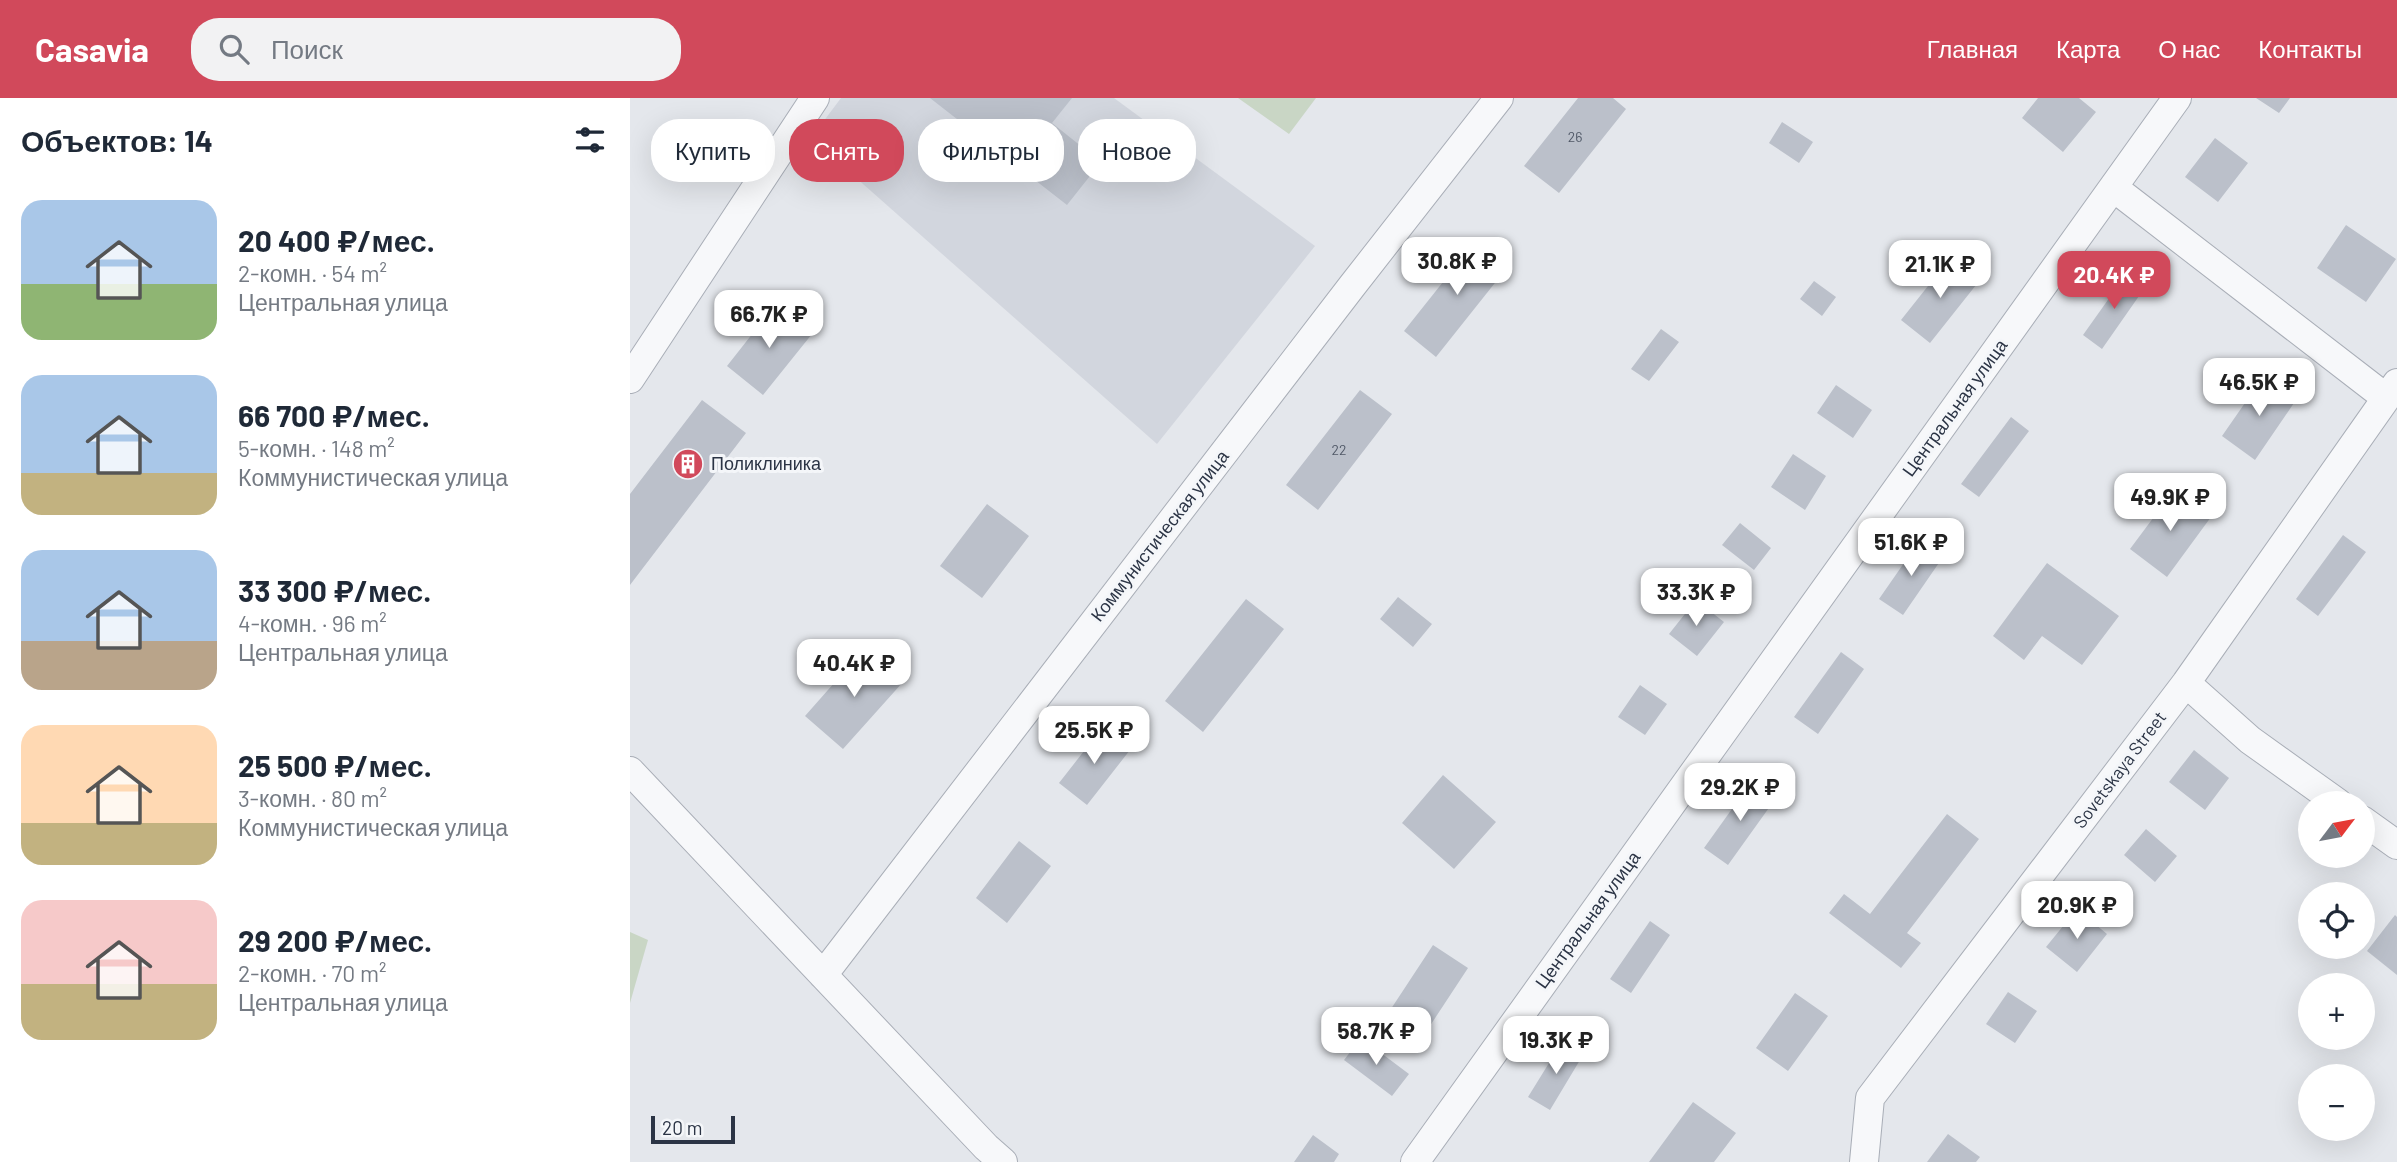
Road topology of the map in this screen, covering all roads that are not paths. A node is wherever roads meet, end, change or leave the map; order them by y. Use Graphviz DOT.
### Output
graph roads {
  1 [pos="815,98"];
  2 [pos="1499,98"];
  3 [pos="2177,98"];
  4 [pos="2114,188"];
  5 [pos="630,379"];
  6 [pos="2391,390"];
  7 [pos="2186,683"];
  8 [pos="630,771"];
  9 [pos="2322,791"];
  10 [pos="2375,829"];
  11 [pos="2397,845"];
  12 [pos="823,975"];
  13 [pos="1003,1162"];
  14 [pos="1415,1162"];
  15 [pos="1864,1162"];
  1 -- 5 [label="street"];
  2 -- 12 [label="street, Коммунистическая улица"];
  3 -- 4 [label="street, Центральная улица"];
  4 -- 6 [label="street"];
  4 -- 14 [label="street, Центральная улица"];
  6 -- 7 [label="street, Sovetskaya Street"];
  7 -- 9 [label="street"];
  7 -- 15 [label="street, Sovetskaya Street"];
  8 -- 12 [label="street"];
  10 -- 11 [label="street"];
  12 -- 13 [label="street"];
}
